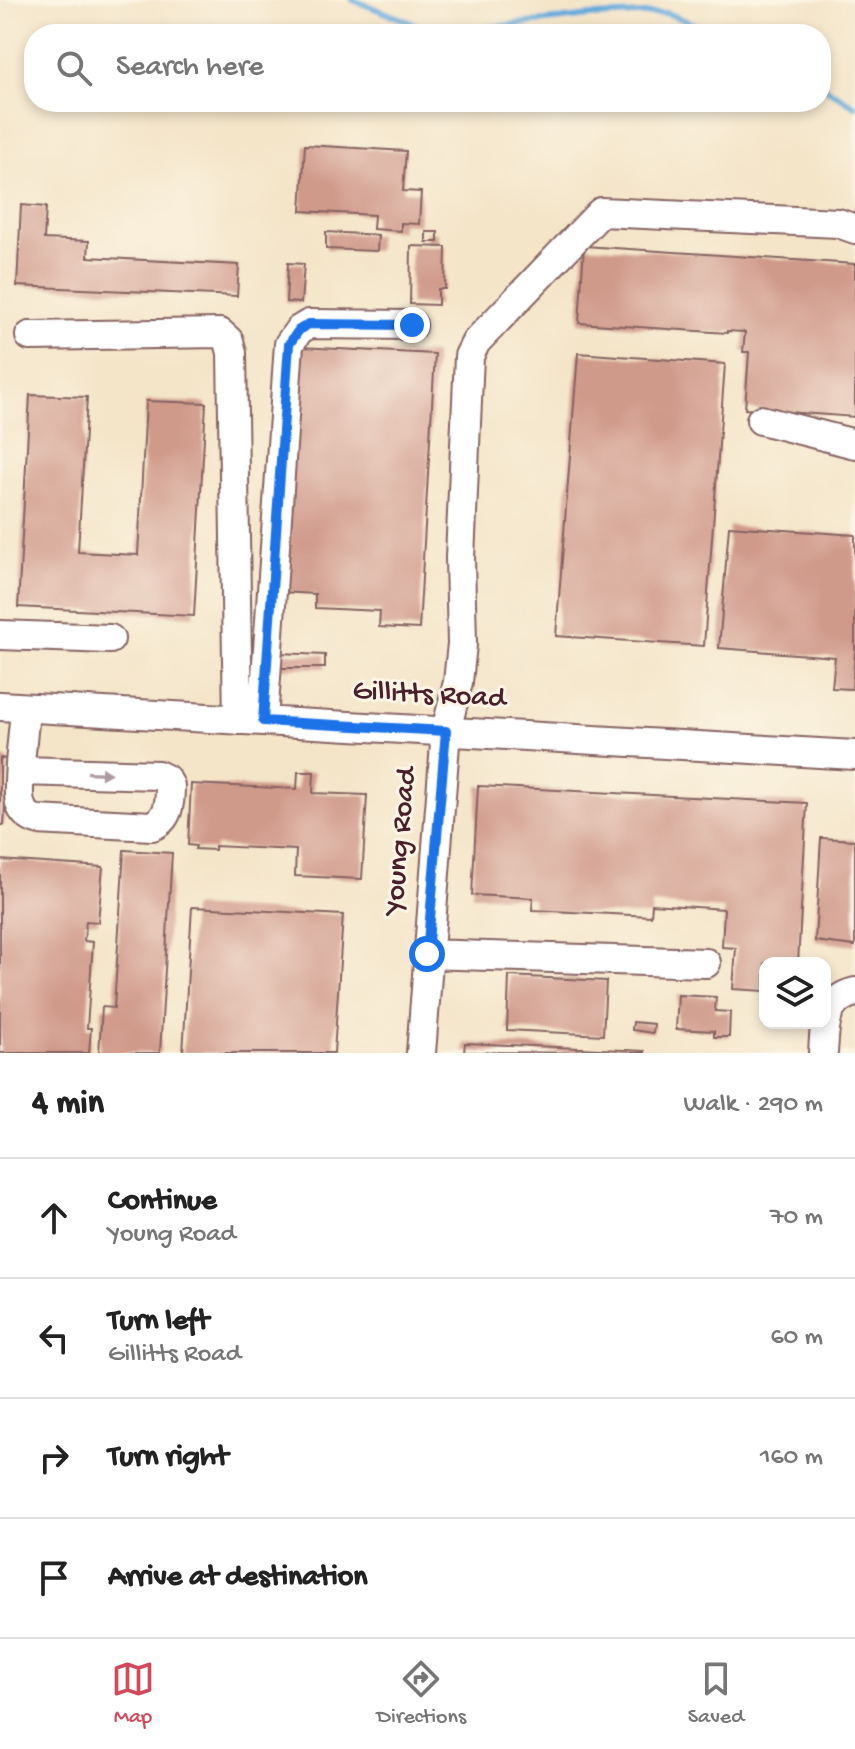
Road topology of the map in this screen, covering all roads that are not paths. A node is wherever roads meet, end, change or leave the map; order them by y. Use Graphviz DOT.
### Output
graph roads {
  1 [pos="855,229"];
  2 [pos="412,325"];
  3 [pos="30,336"];
  4 [pos="761,420"];
  5 [pos="855,444"];
  6 [pos="0,635"];
  7 [pos="110,639"];
  8 [pos="13,707"];
  9 [pos="250,721"];
  10 [pos="446,731"];
  11 [pos="855,755"];
  12 [pos="21,771"];
  13 [pos="427,954"];
  14 [pos="706,963"];
  15 [pos="855,992"];
  16 [pos="421,1053"];
  17 [pos="823,1053"];
  1 -- 10 [label="lane, Young Road"];
  2 -- 9 [label="lane"];
  3 -- 9 [label="lane"];
  4 -- 5 [label="lane"];
  6 -- 7 [label="lane"];
  8 -- 9 [label="lane, Gillitts Road"];
  8 -- 12 [label="lane"];
  9 -- 10 [label="lane, Gillitts Road"];
  10 -- 11 [label="lane, Gillitts Road"];
  10 -- 13 [label="lane, Young Road"];
  12 -- 12 [label="lane, one-way"];
  13 -- 14 [label="lane"];
  13 -- 16 [label="lane, Young Road"];
  15 -- 17 [label="lane"];
}
